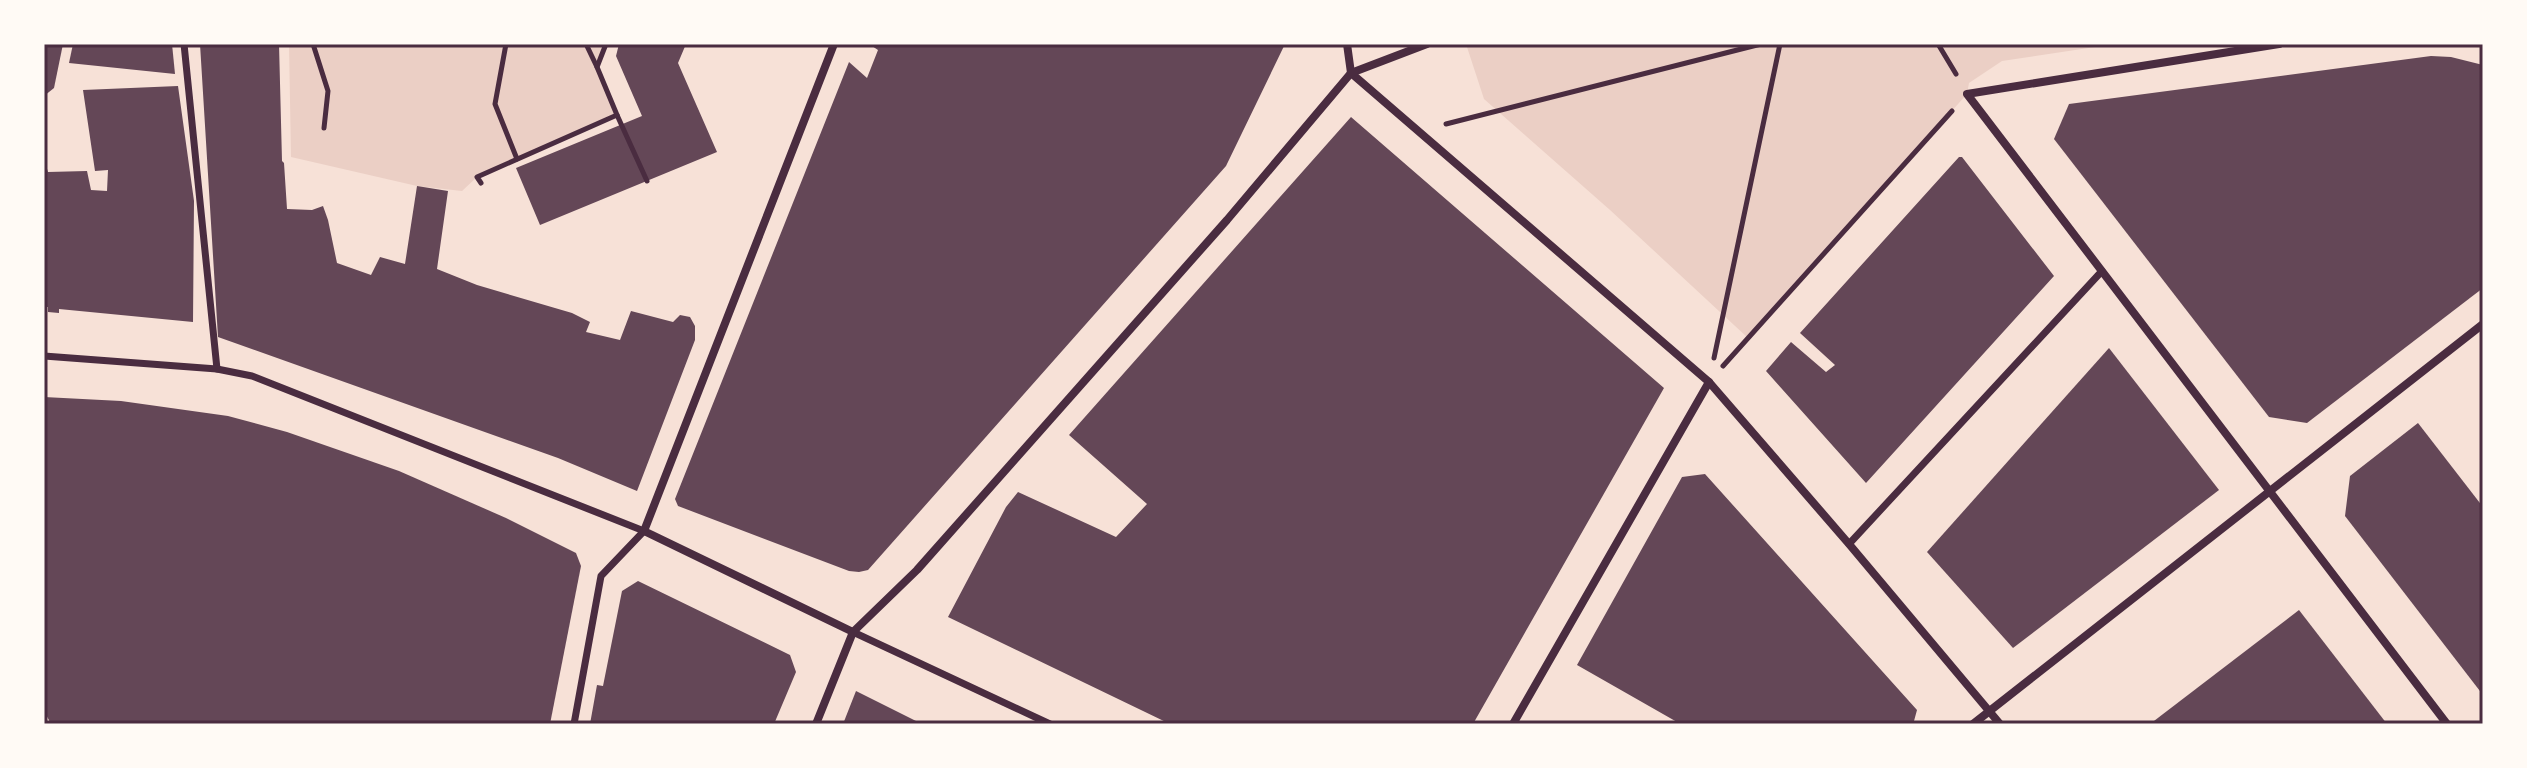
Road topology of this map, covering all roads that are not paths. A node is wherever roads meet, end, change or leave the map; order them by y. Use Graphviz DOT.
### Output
graph roads {
  1 [pos="184,44"];
  2 [pos="834,44"];
  3 [pos="1347,44"];
  4 [pos="1427,44"];
  5 [pos="2279,44"];
  6 [pos="1351,73"];
  7 [pos="2102,271"];
  8 [pos="2483,324"];
  9 [pos="44,356"];
  10 [pos="217,369"];
  11 [pos="1709,382"];
  12 [pos="2270,489"];
  13 [pos="644,531"];
  14 [pos="1849,544"];
  15 [pos="853,632"];
  16 [pos="1989,712"];
  17 [pos="574,724"];
  18 [pos="816,724"];
  19 [pos="1050,724"];
  20 [pos="1513,724"];
  21 [pos="1973,724"];
  22 [pos="2000,724"];
  23 [pos="2447,724"];
  1 -- 10 [label="street"];
  2 -- 13 [label="street"];
  3 -- 6 [label="street"];
  4 -- 6 [label="street"];
  5 -- 7 [label="street"];
  6 -- 11 [label="street"];
  6 -- 15 [label="street"];
  7 -- 12 [label="street"];
  7 -- 14 [label="street"];
  8 -- 12 [label="street"];
  9 -- 10 [label="street"];
  10 -- 13 [label="street"];
  11 -- 14 [label="street"];
  11 -- 20 [label="street"];
  12 -- 16 [label="street"];
  12 -- 23 [label="street"];
  13 -- 15 [label="street"];
  13 -- 17 [label="street"];
  14 -- 16 [label="street"];
  15 -- 18 [label="street"];
  15 -- 19 [label="street"];
  16 -- 21 [label="street"];
  16 -- 22 [label="street"];
}
